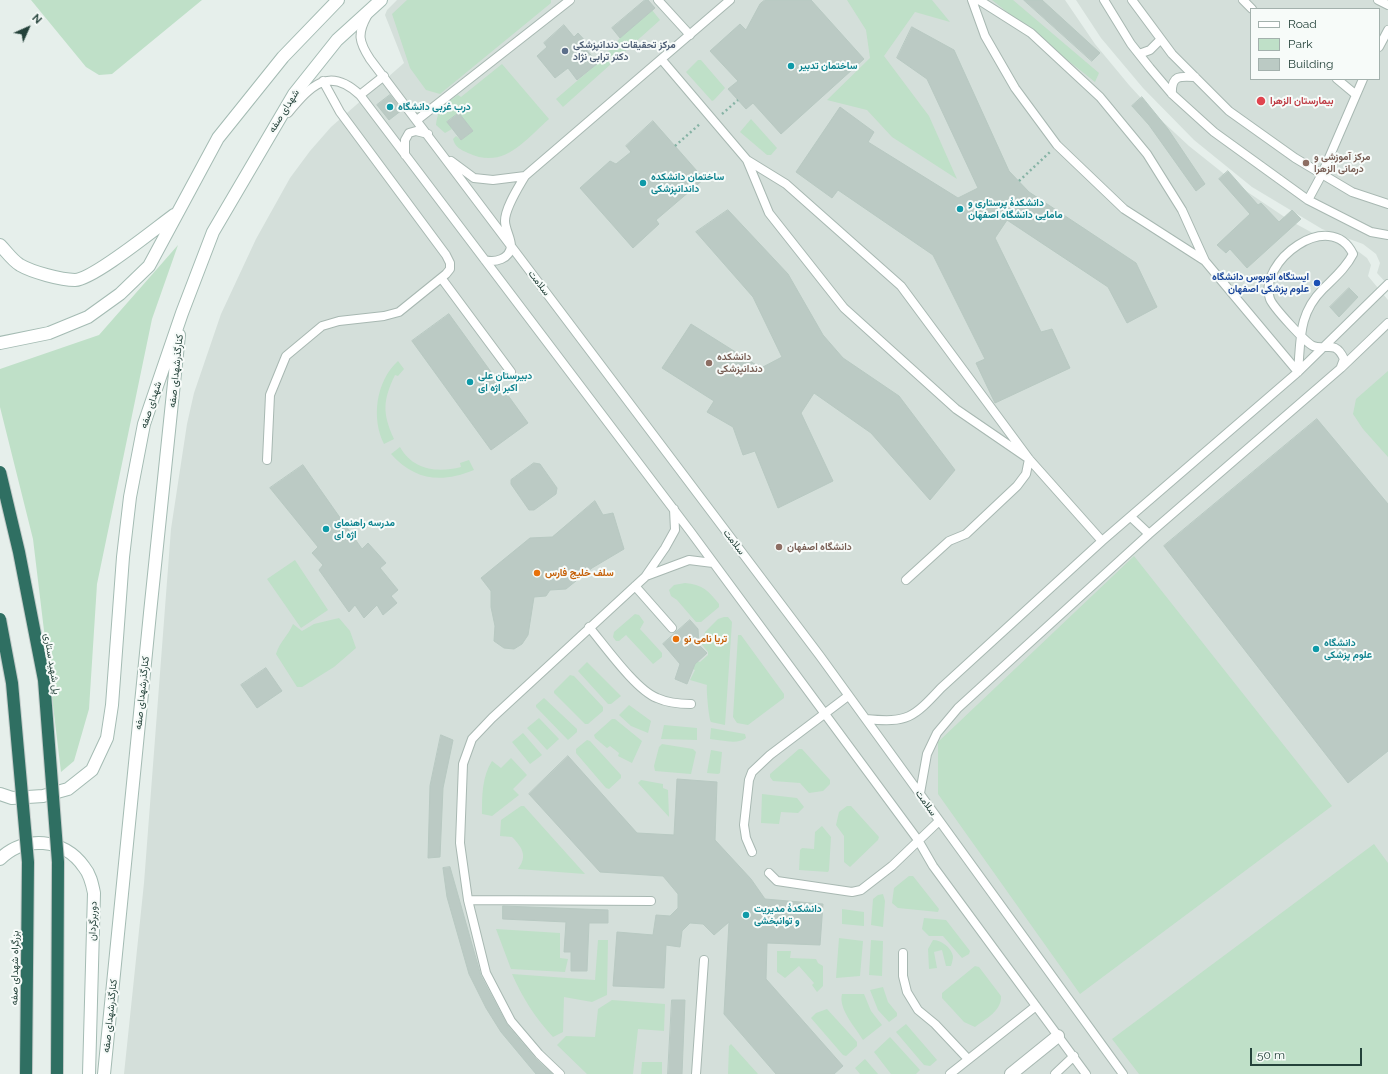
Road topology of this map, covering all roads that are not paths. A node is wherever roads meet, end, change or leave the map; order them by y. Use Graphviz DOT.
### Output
graph roads {
  1 [pos="338,0"];
  2 [pos="381,0"];
  3 [pos="570,0"];
  4 [pos="658,0"];
  5 [pos="730,0"];
  6 [pos="972,0"];
  7 [pos="980,0"];
  8 [pos="1104,0"];
  9 [pos="1132,0"];
  10 [pos="1243,0"];
  11 [pos="1378,0"];
  12 [pos="1388,5"];
  13 [pos="1251,8"];
  14 [pos="370,9"];
  15 [pos="1388,30"];
  16 [pos="690,35"];
  17 [pos="1161,39"];
  18 [pos="1380,45"];
  19 [pos="1139,54"];
  20 [pos="662,60"];
  21 [pos="384,76"];
  22 [pos="1195,77"];
  23 [pos="323,80"];
  24 [pos="1338,80"];
  25 [pos="1362,80"];
  26 [pos="1172,94"];
  27 [pos="1355,94"];
  28 [pos="360,95"];
  29 [pos="417,120"];
  30 [pos="428,134"];
  31 [pos="269,136"];
  32 [pos="405,155"];
  33 [pos="444,156"];
  34 [pos="747,160"];
  35 [pos="1322,174"];
  36 [pos="524,176"];
  37 [pos="1308,200"];
  38 [pos="1388,204"];
  39 [pos="177,213"];
  40 [pos="1388,235"];
  41 [pos="0,246"];
  42 [pos="511,246"];
  43 [pos="485,260"];
  44 [pos="1205,261"];
  45 [pos="442,279"];
  46 [pos="1388,284"];
  47 [pos="182,313"];
  48 [pos="1388,323"];
  49 [pos="1301,338"];
  50 [pos="0,343"];
  51 [pos="1324,346"];
  52 [pos="1341,368"];
  53 [pos="511,372"];
  54 [pos="1298,372"];
  55 [pos="1029,459"];
  56 [pos="267,460"];
  57 [pos="0,472"];
  58 [pos="674,509"];
  59 [pos="1131,516"];
  60 [pos="1148,534"];
  61 [pos="1102,541"];
  62 [pos="713,563"];
  63 [pos="645,577"];
  64 [pos="906,580"];
  65 [pos="635,586"];
  66 [pos="0,619"];
  67 [pos="589,627"];
  68 [pos="672,628"];
  69 [pos="848,696"];
  70 [pos="691,704"];
  71 [pos="825,713"];
  72 [pos="866,719"];
  73 [pos="920,793"];
  74 [pos="0,794"];
  75 [pos="939,821"];
  76 [pos="918,840"];
  77 [pos="752,852"];
  78 [pos="0,859"];
  79 [pos="769,873"];
  80 [pos="468,900"];
  81 [pos="651,901"];
  82 [pos="903,953"];
  83 [pos="704,960"];
  84 [pos="1036,1006"];
  85 [pos="1058,1036"];
  86 [pos="1074,1056"];
  87 [pos="968,1059"];
  88 [pos="26,1074"];
  89 [pos="57,1074"];
  90 [pos="89,1074"];
  91 [pos="104,1074"];
  92 [pos="560,1074"];
  93 [pos="696,1074"];
  94 [pos="950,1074"];
  95 [pos="1011,1074"];
  96 [pos="1055,1074"];
  97 [pos="1086,1074"];
  98 [pos="1123,1074"];
  1 -- 39 [label="main road"];
  2 -- 14 [label="main road, شهدای صفه"];
  3 -- 29 [label="lane"];
  4 -- 16 [label="lane"];
  5 -- 16 [label="lane"];
  6 -- 44 [label="lane"];
  7 -- 44 [label="lane"];
  8 -- 19 [label="lane"];
  9 -- 17 [label="lane"];
  10 -- 13 [label="lane"];
  11 -- 12 [label="lane"];
  14 -- 21 [label="lane, سلامت"];
  14 -- 31 [label="main road, شهدای صفه"];
  15 -- 18 [label="lane"];
  16 -- 20 [label="lane"];
  17 -- 19 [label="lane"];
  17 -- 22 [label="lane"];
  19 -- 26 [label="lane"];
  20 -- 34 [label="lane"];
  20 -- 36 [label="lane"];
  21 -- 28 [label="lane"];
  21 -- 29 [label="lane, سلامت"];
  22 -- 26 [label="lane"];
  22 -- 35 [label="lane"];
  23 -- 28 [label="lane"];
  23 -- 31 [label="lane"];
  23 -- 45 [label="lane"];
  24 -- 27 [label="lane"];
  25 -- 27 [label="lane"];
  26 -- 37 [label="lane"];
  27 -- 35 [label="lane"];
  28 -- 32 [label="lane"];
  29 -- 30 [label="lane, سلامت"];
  30 -- 32 [label="lane"];
  30 -- 33 [label="lane, سلامت"];
  31 -- 47 [label="main road, شهدای صفه"];
  32 -- 43 [label="lane"];
  33 -- 36 [label="lane"];
  33 -- 42 [label="lane, سلامت"];
  34 -- 55 [label="lane"];
  34 -- 55 [label="lane"];
  35 -- 37 [label="lane"];
  35 -- 38 [label="lane"];
  36 -- 42 [label="lane"];
  37 -- 40 [label="lane"];
  39 -- 41 [label="main road"];
  39 -- 50 [label="main road"];
  42 -- 43 [label="lane"];
  42 -- 69 [label="lane, سلامت"];
  43 -- 58 [label="lane"];
  44 -- 54 [label="lane"];
  45 -- 53 [label="lane"];
  45 -- 56 [label="lane"];
  46 -- 51 [label="lane"];
  47 -- 74 [label="main road, شهدای صفه"];
  47 -- 91 [label="main road, کنارگذرشهدای صفه"];
  48 -- 52 [label="lane"];
  49 -- 49 [label="lane"];
  49 -- 51 [label="lane"];
  49 -- 54 [label="lane"];
  51 -- 52 [label="lane"];
  51 -- 54 [label="lane"];
  52 -- 60 [label="lane"];
  54 -- 59 [label="lane"];
  55 -- 61 [label="lane"];
  55 -- 64 [label="lane"];
  57 -- 89 [label="highway, پل شهید ستاری, bridge"];
  58 -- 62 [label="lane"];
  58 -- 63 [label="lane"];
  59 -- 60 [label="lane"];
  59 -- 61 [label="lane"];
  60 -- 73 [label="lane"];
  61 -- 72 [label="lane"];
  62 -- 63 [label="lane"];
  62 -- 71 [label="lane"];
  63 -- 65 [label="lane"];
  65 -- 67 [label="lane"];
  65 -- 68 [label="lane"];
  66 -- 88 [label="highway, بزرگراه شهدای صفه, bridge"];
  67 -- 70 [label="lane"];
  67 -- 80 [label="lane"];
  69 -- 71 [label="lane"];
  69 -- 72 [label="lane, سلامت"];
  71 -- 76 [label="lane"];
  71 -- 77 [label="lane"];
  72 -- 73 [label="lane, سلامت"];
  73 -- 75 [label="lane, سلامت"];
  75 -- 76 [label="lane"];
  75 -- 98 [label="lane, سلامت"];
  76 -- 79 [label="lane"];
  76 -- 84 [label="lane"];
  78 -- 90 [label="main road, دوربرگردان"];
  80 -- 81 [label="lane"];
  80 -- 92 [label="lane"];
  82 -- 87 [label="lane"];
  83 -- 93 [label="lane"];
  84 -- 85 [label="lane"];
  84 -- 87 [label="lane"];
  85 -- 86 [label="lane"];
  85 -- 95 [label="main road"];
  86 -- 96 [label="lane"];
  86 -- 97 [label="lane"];
  87 -- 94 [label="lane"];
}
